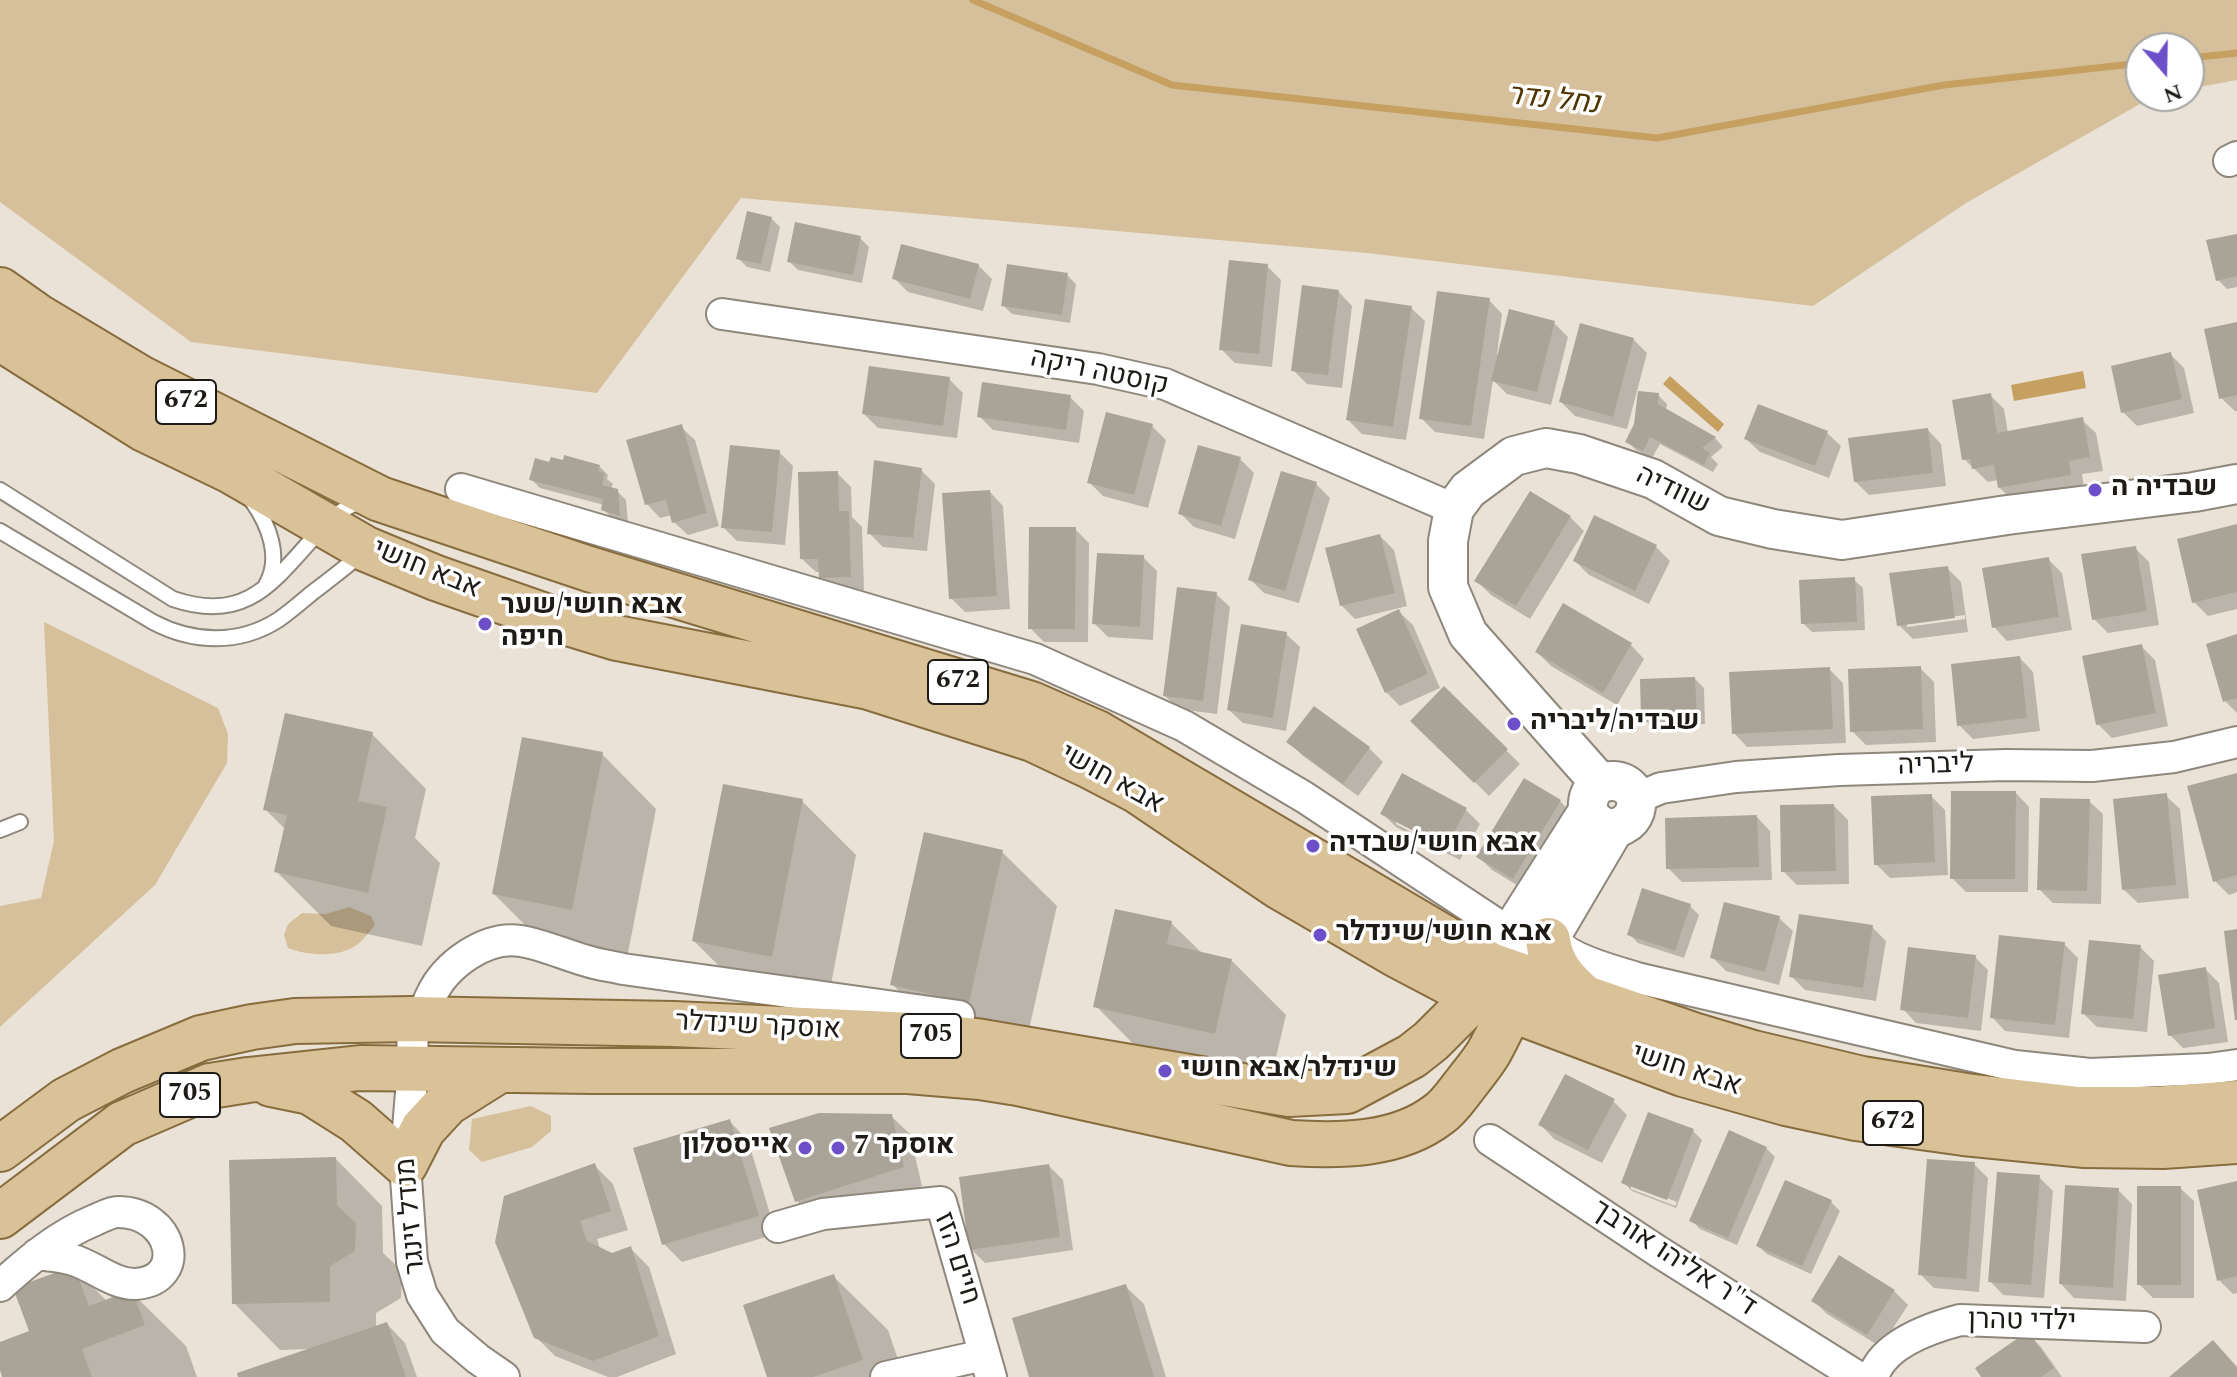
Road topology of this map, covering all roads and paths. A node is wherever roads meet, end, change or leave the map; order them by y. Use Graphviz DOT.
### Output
graph roads {
  1 [pos="0,290"];
  2 [pos="722,314"];
  3 [pos="0,338"];
  4 [pos="231,471"];
  5 [pos="2237,484"];
  6 [pos="461,489"];
  7 [pos="1,494"];
  8 [pos="380,499"];
  9 [pos="1454,509"];
  10 [pos="325,525"];
  11 [pos="0,531"];
  12 [pos="366,549"];
  13 [pos="264,589"];
  14 [pos="2237,742"];
  15 [pos="1609,805"];
  16 [pos="20,822"];
  17 [pos="0,830"];
  18 [pos="1397,955"];
  19 [pos="1516,965"];
  20 [pos="1573,1013"];
  21 [pos="959,1016"];
  22 [pos="412,1019"];
  23 [pos="1431,1041"];
  24 [pos="1488,1055"];
  25 [pos="2237,1065"];
  26 [pos="413,1069"];
  27 [pos="498,1071"];
  28 [pos="248,1080"];
  29 [pos="2237,1103"];
  30 [pos="1490,1140"];
  31 [pos="2237,1141"];
  32 [pos="0,1149"];
  33 [pos="405,1164"];
  34 [pos="0,1216"];
  35 [pos="778,1227"];
  36 [pos="37,1254"];
  37 [pos="0,1286"];
  38 [pos="2145,1327"];
  39 [pos="988,1366"];
  40 [pos="504,1377"];
  41 [pos="886,1377"];
  42 [pos="1858,1377"];
  43 [pos="1873,1377"];
  1 -- 8 [label="main road, אבא חושי / 672"];
  2 -- 9 [label="street, קוסטה ריקה"];
  3 -- 4 [label="main road, אבא חושי / 672"];
  4 -- 10 [label="main road, אבא חושי / 672"];
  4 -- 13 [label="lane"];
  5 -- 9 [label="street, שוודיה"];
  6 -- 19 [label="street, אבא חושי"];
  7 -- 13 [label="lane"];
  8 -- 10 [label="lane"];
  8 -- 19 [label="main road, אבא חושי / 672"];
  9 -- 15 [label="street"];
  10 -- 12 [label="main road, אבא חושי / 672"];
  10 -- 13 [label="lane"];
  11 -- 12 [label="lane"];
  12 -- 18 [label="main road, אבא חושי / 672"];
  14 -- 15 [label="street, ליבריה"];
  15 -- 19 [label="street"];
  16 -- 17 [label="lane"];
  18 -- 19 [label="main road, אבא חושי / 672"];
  18 -- 23 [label="main road"];
  19 -- 20 [label="main road, אבא חושי / 672"];
  19 -- 20 [label="main road"];
  19 -- 23 [label="main road, אוסקר שינדלר / 705"];
  19 -- 24 [label="main road, אוסקר שינדלר"];
  19 -- 25 [label="street, אבא חושי"];
  20 -- 24 [label="main road, אוסקר שינדלר / 705"];
  20 -- 29 [label="main road, אבא חושי / 672"];
  20 -- 31 [label="main road, אבא חושי / 672"];
  21 -- 22 [label="street"];
  22 -- 23 [label="main road, אוסקר שינדלר / 705"];
  22 -- 26 [label="street, מנדל זינגר"];
  22 -- 32 [label="main road, אוסקר שינדלר / 705"];
  24 -- 27 [label="main road, אוסקר שינדלר / 705"];
  26 -- 27 [label="main road, אוסקר שינדלר / 705"];
  26 -- 28 [label="main road, אוסקר שינדלר / 705"];
  26 -- 33 [label="street, מנדל זינגר"];
  27 -- 33 [label="main road"];
  28 -- 33 [label="main road"];
  28 -- 34 [label="main road, אוסקר שינדלר / 705"];
  30 -- 42 [label="street, ד\"ר אליהו אורבך"];
  33 -- 40 [label="street, מנדל זינגר"];
  35 -- 39 [label="street, חיים הזז"];
  36 -- 37 [label="street"];
  38 -- 43 [label="street, ילדי טהרן"];
  39 -- 41 [label="street"];
}
